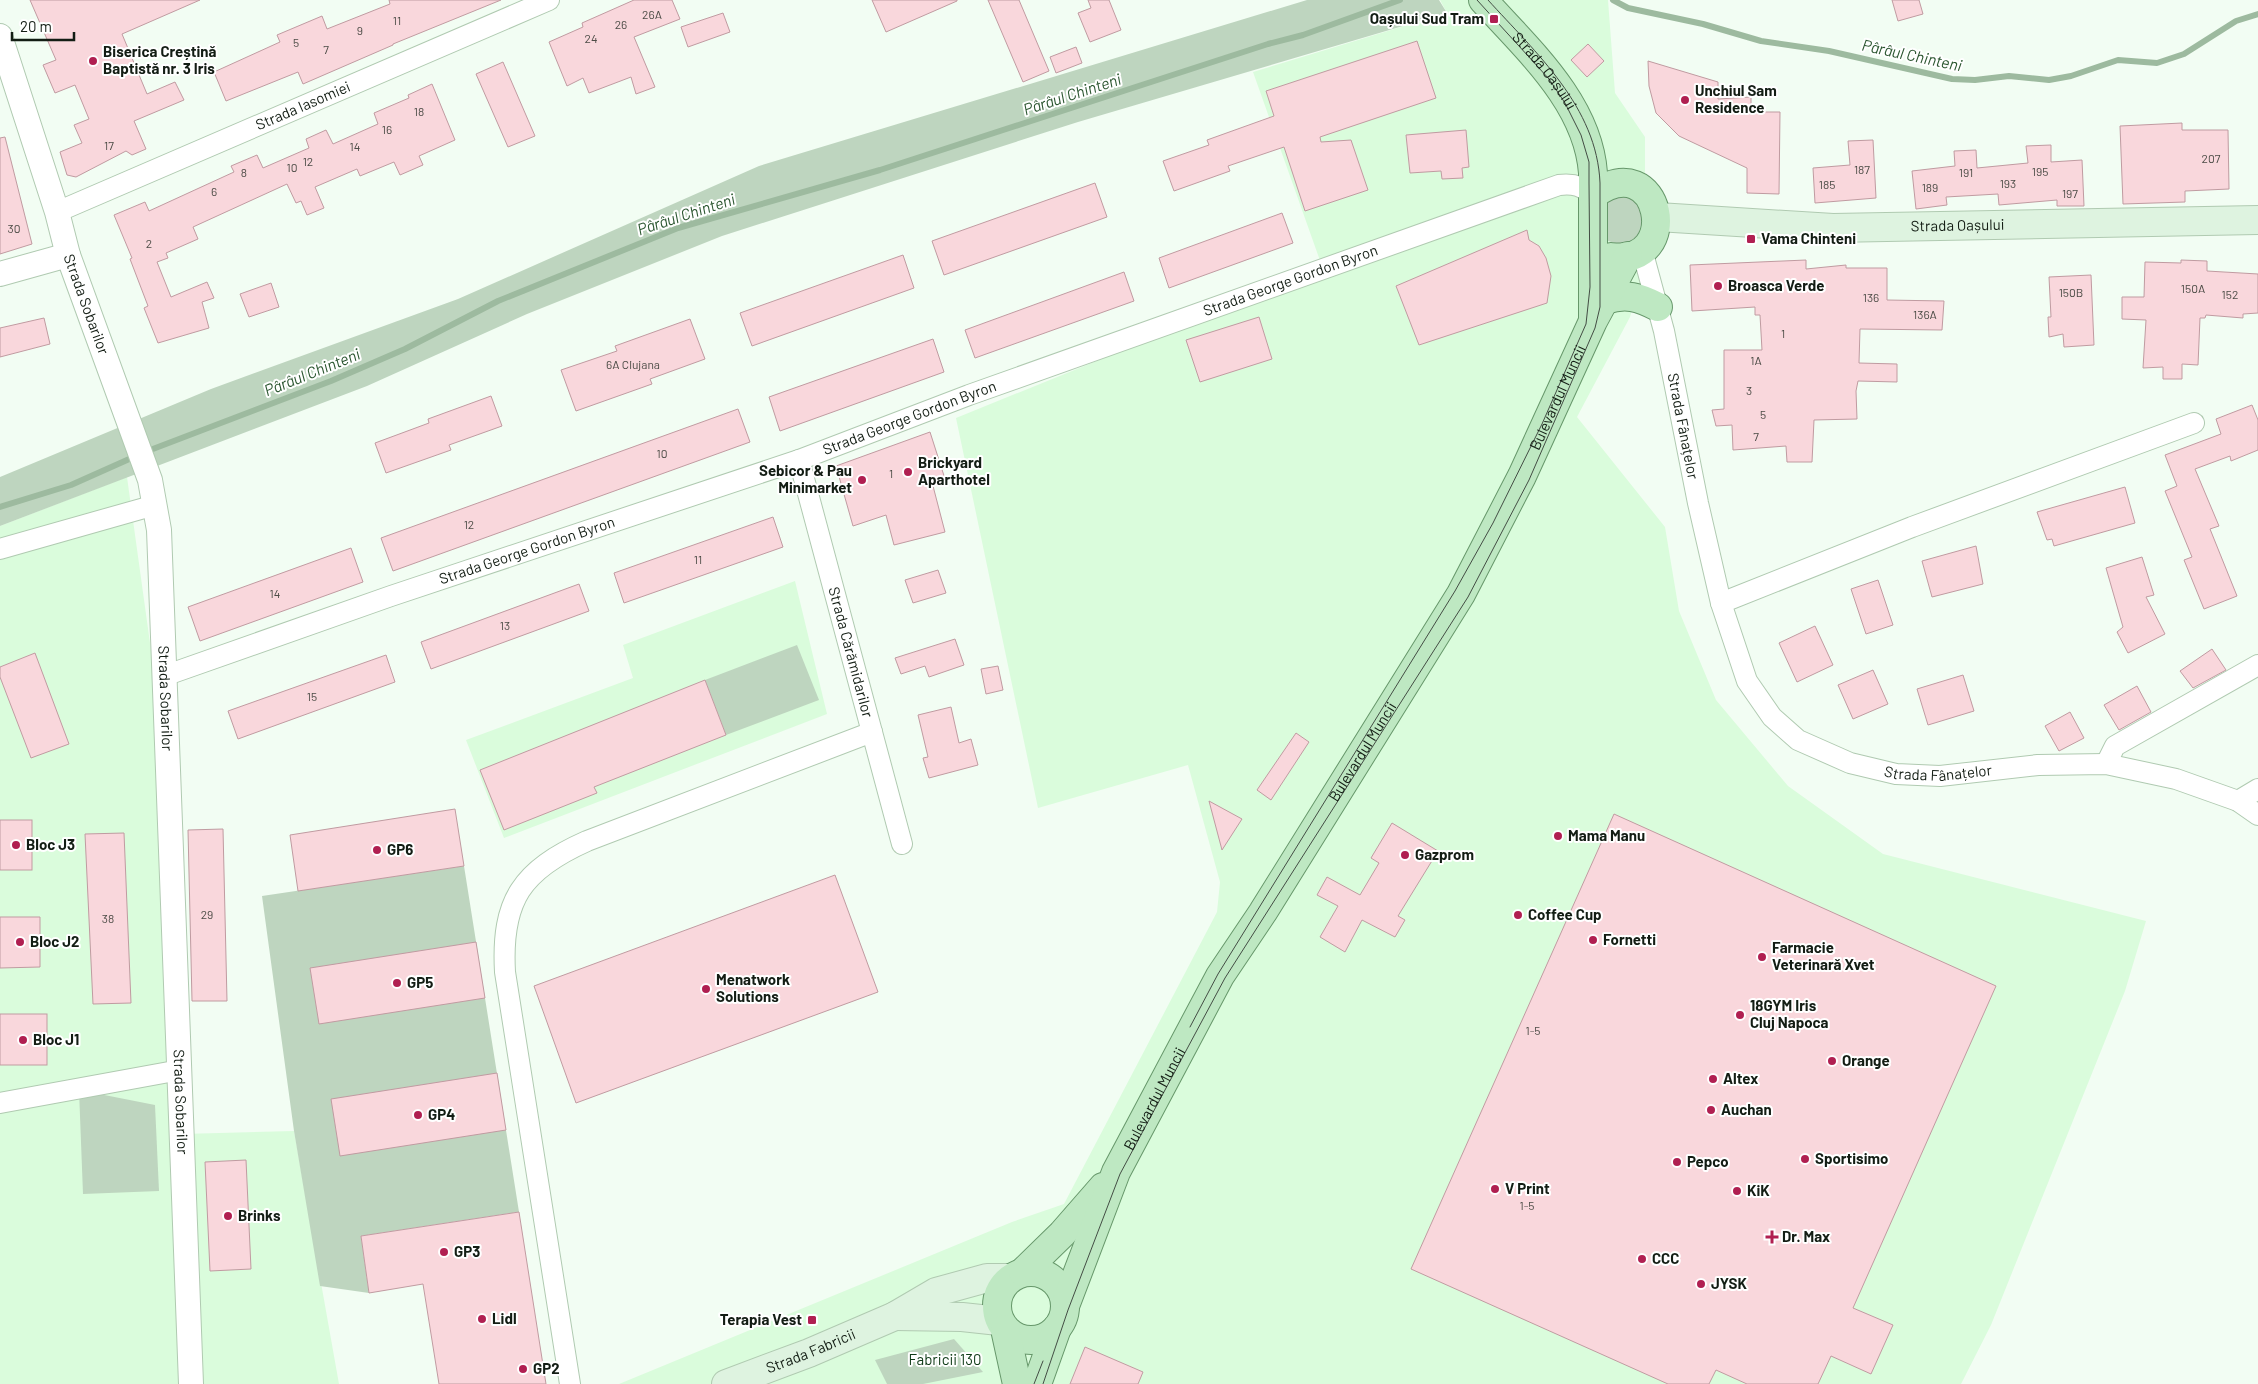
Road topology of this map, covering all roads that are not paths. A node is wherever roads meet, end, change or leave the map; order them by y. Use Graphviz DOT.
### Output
graph roads {
  1 [pos="549,0"];
  2 [pos="1483,0"];
  3 [pos="0,36"];
  4 [pos="1590,150"];
  5 [pos="1634,185"];
  6 [pos="1593,195"];
  7 [pos="57,212"];
  8 [pos="1658,217"];
  9 [pos="2258,220"];
  10 [pos="1594,249"];
  11 [pos="1635,253"];
  12 [pos="68,255"];
  13 [pos="0,274"];
  14 [pos="1658,307"];
  15 [pos="1599,310"];
  16 [pos="2194,423"];
  17 [pos="799,460"];
  18 [pos="155,505"];
  19 [pos="0,549"];
  20 [pos="1721,603"];
  21 [pos="2258,664"];
  22 [pos="164,676"];
  23 [pos="872,732"];
  24 [pos="2106,764"];
  25 [pos="2258,789"];
  26 [pos="2238,801"];
  27 [pos="2258,815"];
  28 [pos="902,844"];
  29 [pos="180,1070"];
  30 [pos="0,1103"];
  31 [pos="1116,1172"];
  32 [pos="1016,1275"];
  33 [pos="895,1316"];
  34 [pos="1061,1317"];
  35 [pos="1002,1325"];
  36 [pos="190,1384"];
  37 [pos="570,1384"];
  38 [pos="726,1384"];
  39 [pos="1017,1384"];
  40 [pos="1037,1384"];
  1 -- 7 [label="street, Strada Iasomiei"];
  2 -- 4 [label="main road, Strada Oașului"];
  3 -- 7 [label="street, Strada Sobarilor"];
  4 -- 5 [label="main road, Strada Oașului"];
  4 -- 6 [label="main road, Strada Oașului"];
  5 -- 6 [label="main road"];
  5 -- 8 [label="main road"];
  6 -- 10 [label="main road"];
  6 -- 17 [label="street, Strada George Gordon Byron"];
  7 -- 12 [label="street, Strada Sobarilor"];
  8 -- 9 [label="main road, Strada Oașului"];
  8 -- 11 [label="main road"];
  10 -- 11 [label="main road"];
  10 -- 15 [label="main road, Bulevardul Muncii"];
  11 -- 14 [label="street, Strada Fânațelor"];
  11 -- 15 [label="main road, Bulevardul Muncii"];
  12 -- 13 [label="street"];
  12 -- 18 [label="street, Strada Sobarilor"];
  14 -- 15 [label="main road"];
  14 -- 20 [label="street, Strada Fânațelor"];
  15 -- 31 [label="main road, Bulevardul Muncii"];
  16 -- 20 [label="street"];
  17 -- 22 [label="street, Strada George Gordon Byron"];
  17 -- 23 [label="street, Strada Cărămidarilor"];
  18 -- 19 [label="street"];
  18 -- 22 [label="street, Strada Sobarilor"];
  20 -- 24 [label="street, Strada Fânațelor"];
  21 -- 24 [label="street"];
  22 -- 29 [label="street, Strada Sobarilor"];
  23 -- 28 [label="street, Strada Cărămidarilor"];
  23 -- 37 [label="street"];
  24 -- 26 [label="street, Strada Fânațelor"];
  25 -- 26 [label="street"];
  26 -- 27 [label="street, Strada Fânațelor"];
  29 -- 30 [label="street"];
  29 -- 36 [label="street, Strada Sobarilor"];
  31 -- 32 [label="main road, Bulevardul Muncii"];
  31 -- 34 [label="main road, Bulevardul Muncii"];
  32 -- 33 [label="main road, Strada Fabricii"];
  32 -- 34 [label="main road"];
  32 -- 35 [label="main road"];
  33 -- 35 [label="main road, Strada Fabricii"];
  33 -- 38 [label="main road, Strada Fabricii"];
  34 -- 35 [label="main road"];
  34 -- 40 [label="main road, Bulevardul Muncii"];
  35 -- 39 [label="main road"];
}
